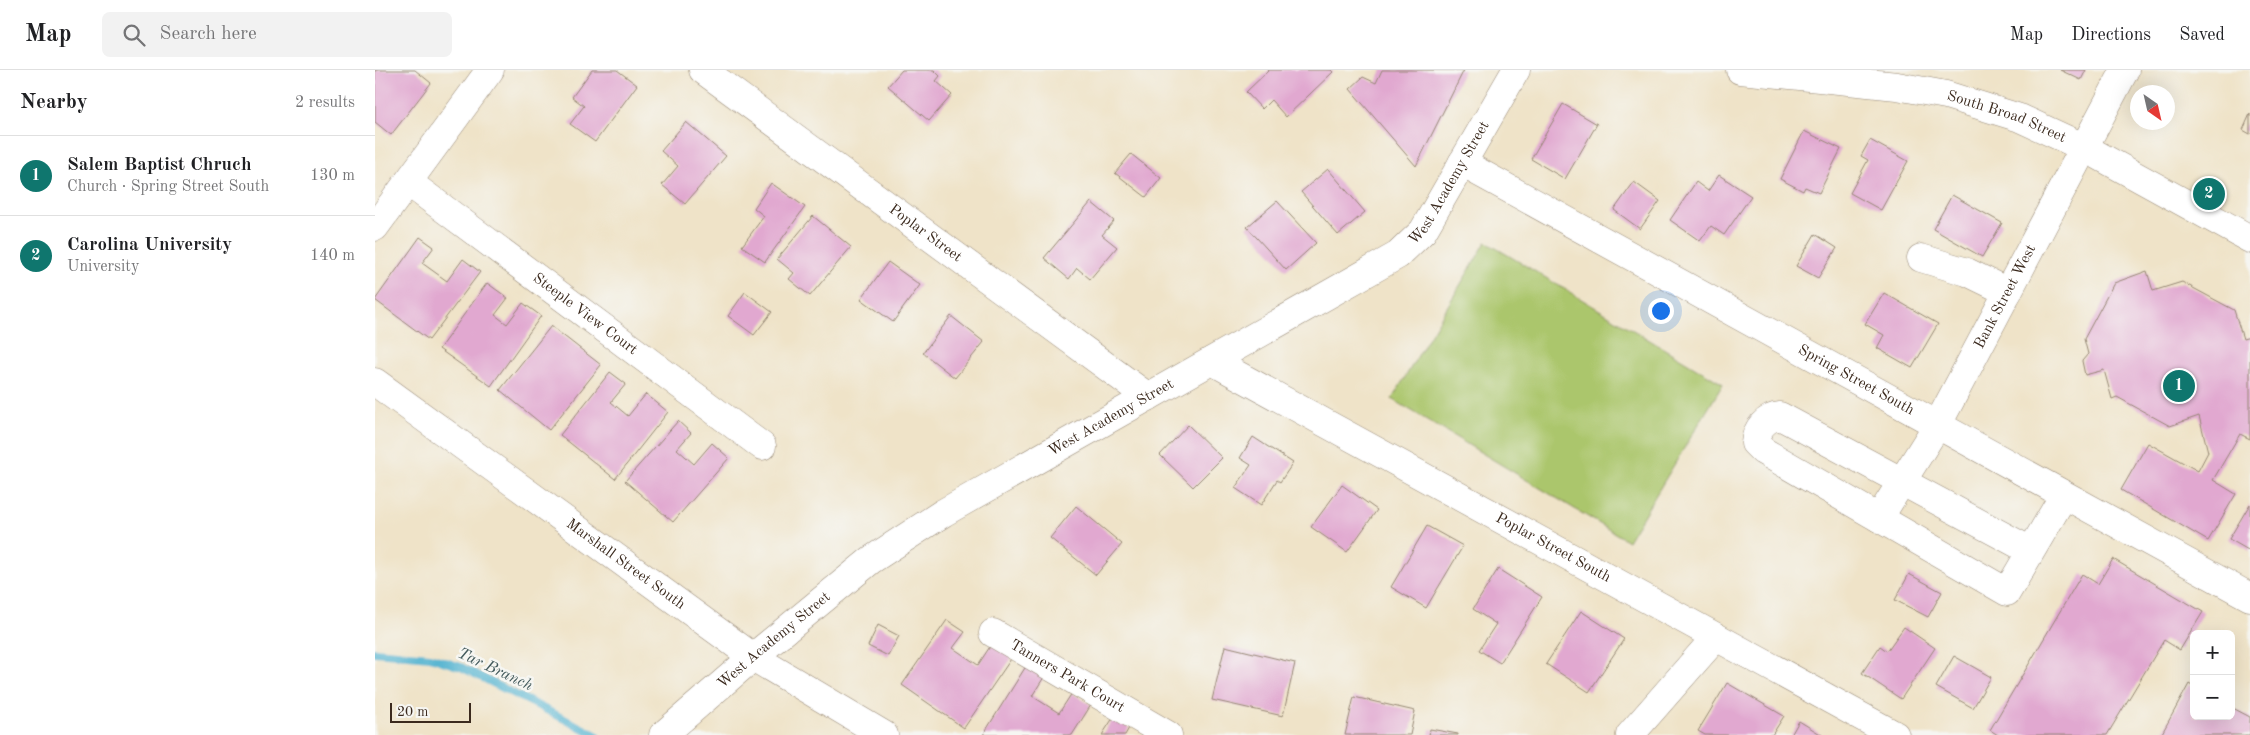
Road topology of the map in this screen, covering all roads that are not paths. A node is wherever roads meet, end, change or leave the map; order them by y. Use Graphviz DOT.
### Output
graph roads {
  1 [pos="490,70"];
  2 [pos="703,70"];
  3 [pos="1516,70"];
  4 [pos="1740,70"];
  5 [pos="2125,70"];
  6 [pos="2085,148"];
  7 [pos="1462,163"];
  8 [pos="408,182"];
  9 [pos="375,227"];
  10 [pos="2250,239"];
  11 [pos="1921,258"];
  12 [pos="2008,292"];
  13 [pos="1212,361"];
  14 [pos="375,382"];
  15 [pos="1148,397"];
  16 [pos="1938,424"];
  17 [pos="762,446"];
  18 [pos="1902,482"];
  19 [pos="2064,495"];
  20 [pos="1879,518"];
  21 [pos="2031,551"];
  22 [pos="2250,597"];
  23 [pos="993,633"];
  24 [pos="1716,637"];
  25 [pos="753,657"];
  26 [pos="1640,732"];
  27 [pos="663,735"];
  28 [pos="884,735"];
  29 [pos="1168,735"];
  30 [pos="1895,735"];
  1 -- 8 [label="street"];
  2 -- 15 [label="street, Poplar Street"];
  3 -- 7 [label="street, West Academy Street"];
  4 -- 6 [label="street, South Broad Street"];
  5 -- 6 [label="street, Bank Street West"];
  6 -- 10 [label="street, South Broad Street"];
  6 -- 12 [label="street, Bank Street West"];
  7 -- 13 [label="street, West Academy Street"];
  7 -- 16 [label="street, Spring Street South"];
  8 -- 9 [label="street"];
  8 -- 17 [label="street, Steeple View Court"];
  11 -- 12 [label="street"];
  12 -- 16 [label="street, Bank Street West"];
  13 -- 15 [label="street, West Academy Street"];
  13 -- 24 [label="street, Poplar Street South"];
  14 -- 25 [label="street, Marshall Street South"];
  15 -- 25 [label="street, West Academy Street"];
  16 -- 18 [label="street, Bank Street West"];
  16 -- 19 [label="street, Spring Street South"];
  18 -- 20 [label="street, Bank Street West"];
  18 -- 20 [label="street"];
  18 -- 21 [label="street"];
  19 -- 21 [label="street"];
  19 -- 22 [label="street, Spring Street South"];
  20 -- 21 [label="street"];
  23 -- 29 [label="street, Tanners Park Court"];
  24 -- 26 [label="street"];
  24 -- 30 [label="street, Poplar Street South"];
  25 -- 27 [label="street, West Academy Street"];
  25 -- 28 [label="street, Marshall Street South"];
}
